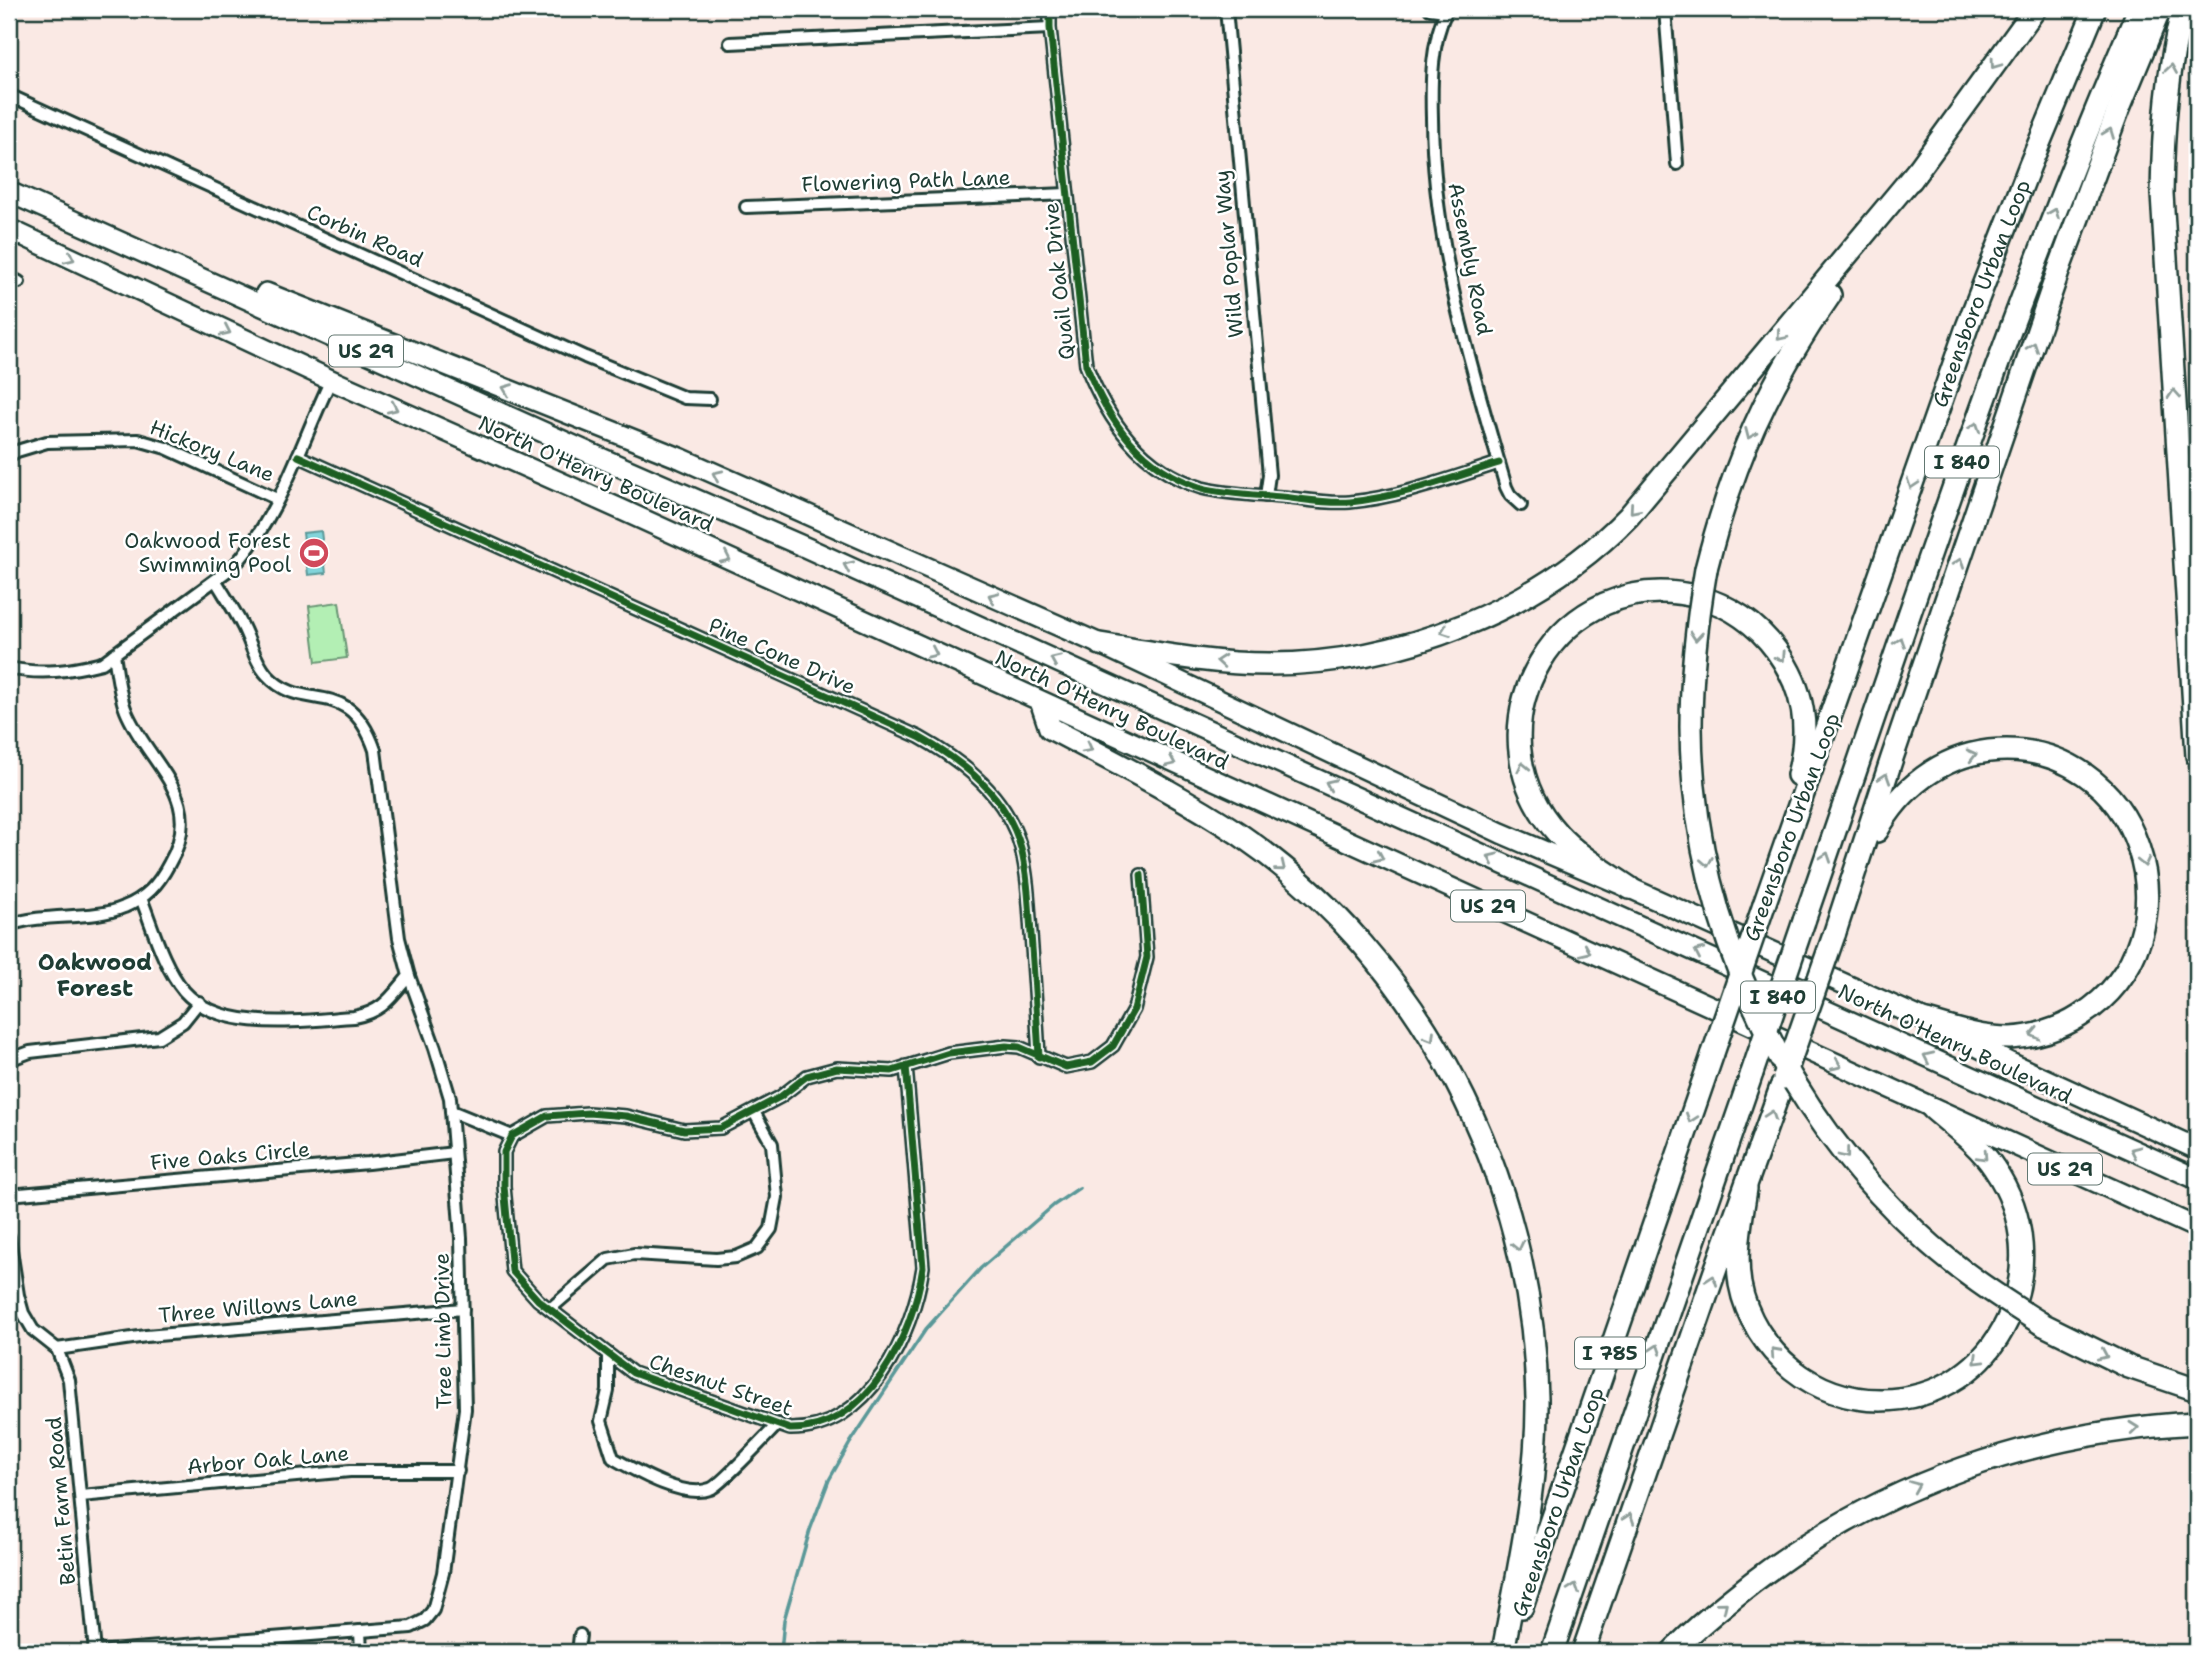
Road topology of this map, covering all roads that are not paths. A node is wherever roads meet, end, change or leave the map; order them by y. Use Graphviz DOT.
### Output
graph roads {
  1 [pos="1050,9"];
  2 [pos="1226,9"];
  3 [pos="1430,9"];
  4 [pos="1665,9"];
  5 [pos="2035,9"];
  6 [pos="2095,9"];
  7 [pos="2139,9"];
  8 [pos="2160,9"];
  9 [pos="2183,9"];
  10 [pos="1447,10"];
  11 [pos="1050,28"];
  12 [pos="730,43"];
  13 [pos="9,95"];
  14 [pos="1677,164"];
  15 [pos="1918,170"];
  16 [pos="9,192"];
  17 [pos="1067,194"];
  18 [pos="746,208"];
  19 [pos="9,229"];
  20 [pos="128,244"];
  21 [pos="331,380"];
  22 [pos="710,399"];
  23 [pos="9,456"];
  24 [pos="298,456"];
  25 [pos="1499,463"];
  26 [pos="1266,496"];
  27 [pos="277,499"];
  28 [pos="1521,505"];
  29 [pos="216,580"];
  30 [pos="1100,644"];
  31 [pos="114,654"];
  32 [pos="9,668"];
  33 [pos="1042,704"];
  34 [pos="2197,756"];
  35 [pos="1788,832"];
  36 [pos="1857,866"];
  37 [pos="1141,875"];
  38 [pos="1630,888"];
  39 [pos="141,898"];
  40 [pos="9,922"];
  41 [pos="409,976"];
  42 [pos="199,1002"];
  43 [pos="1927,1021"];
  44 [pos="1040,1057"];
  45 [pos="9,1065"];
  46 [pos="906,1066"];
  47 [pos="1934,1109"];
  48 [pos="451,1111"];
  49 [pos="754,1112"];
  50 [pos="512,1136"];
  51 [pos="2197,1149"];
  52 [pos="454,1153"];
  53 [pos="2197,1180"];
  54 [pos="1746,1189"];
  55 [pos="9,1195"];
  56 [pos="2197,1228"];
  57 [pos="9,1237"];
  58 [pos="463,1309"];
  59 [pos="550,1309"];
  60 [pos="57,1349"];
  61 [pos="608,1354"];
  62 [pos="2197,1390"];
  63 [pos="2197,1423"];
  64 [pos="778,1424"];
  65 [pos="458,1471"];
  66 [pos="81,1496"];
  67 [pos="360,1632"];
  68 [pos="580,1635"];
  69 [pos="204,1649"];
  70 [pos="96,1652"];
  71 [pos="361,1652"];
  72 [pos="579,1652"];
  73 [pos="1505,1652"];
  74 [pos="1552,1652"];
  75 [pos="1583,1652"];
  76 [pos="1672,1652"];
  1 -- 11 [label="street, Quail Oak Drive"];
  2 -- 26 [label="street, Wild Poplar Way"];
  3 -- 10 [label="street, Assembly Road"];
  4 -- 14 [label="street"];
  5 -- 15 [label="highway, one-way"];
  6 -- 35 [label="highway, Greensboro Urban Loop / I 840, one-way"];
  74 -- 7 [label="highway, Greensboro Urban Loop / I 840, one-way, bridge"];
  36 -- 8 [label="highway, one-way"];
  34 -- 9 [label="highway, one-way"];
  10 -- 25 [label="street, Assembly Road"];
  11 -- 12 [label="street"];
  11 -- 17 [label="street, Quail Oak Drive"];
  13 -- 22 [label="street, Corbin Road"];
  15 -- 30 [label="highway, one-way"];
  15 -- 62 [label="highway, one-way, bridge"];
  16 -- 20 [label="highway, North O'Henry Boulevard / US 29"];
  17 -- 18 [label="street, Flowering Path Lane"];
  17 -- 26 [label="street, Quail Oak Drive"];
  19 -- 21 [label="highway, North O'Henry Boulevard / US 29, one-way"];
  30 -- 20 [label="highway, one-way"];
  53 -- 20 [label="highway, North O'Henry Boulevard / US 29, one-way"];
  21 -- 24 [label="street"];
  21 -- 33 [label="highway, North O'Henry Boulevard / US 29, one-way"];
  23 -- 27 [label="street, Hickory Lane"];
  24 -- 27 [label="street"];
  24 -- 44 [label="street, Pine Cone Drive"];
  25 -- 26 [label="street, Quail Oak Drive"];
  25 -- 28 [label="street, Assembly Road"];
  27 -- 29 [label="street"];
  29 -- 31 [label="street"];
  29 -- 41 [label="street, Tree Limb Drive"];
  30 -- 38 [label="highway"];
  31 -- 32 [label="street"];
  31 -- 39 [label="street"];
  33 -- 47 [label="highway, North O'Henry Boulevard / US 29, one-way"];
  33 -- 73 [label="highway, one-way"];
  38 -- 35 [label="highway, one-way"];
  35 -- 73 [label="highway, Greensboro Urban Loop / I 785, one-way, bridge"];
  36 -- 43 [label="highway, one-way"];
  54 -- 36 [label="highway, one-way, bridge"];
  37 -- 44 [label="street"];
  38 -- 43 [label="highway"];
  39 -- 40 [label="street"];
  39 -- 42 [label="street"];
  41 -- 42 [label="street"];
  41 -- 48 [label="street, Tree Limb Drive"];
  42 -- 45 [label="street"];
  43 -- 51 [label="highway"];
  44 -- 46 [label="street"];
  46 -- 49 [label="street"];
  46 -- 64 [label="street, Chesnut Street"];
  47 -- 54 [label="highway, one-way"];
  47 -- 56 [label="highway, North O'Henry Boulevard / US 29"];
  48 -- 50 [label="street"];
  48 -- 52 [label="street, Tree Limb Drive"];
  49 -- 50 [label="street"];
  49 -- 59 [label="street"];
  50 -- 59 [label="street, Chesnut Street"];
  52 -- 55 [label="street, Five Oaks Circle"];
  52 -- 58 [label="street, Tree Limb Drive"];
  75 -- 54 [label="highway, one-way"];
  57 -- 60 [label="street"];
  58 -- 60 [label="street, Three Willows Lane"];
  58 -- 65 [label="street, Tree Limb Drive"];
  59 -- 61 [label="street, Chesnut Street"];
  60 -- 66 [label="street, Betin Farm Road"];
  61 -- 64 [label="street, Chesnut Street"];
  61 -- 64 [label="street"];
  76 -- 63 [label="highway, one-way"];
  65 -- 66 [label="street, Arbor Oak Lane"];
  65 -- 67 [label="street, Tree Limb Drive"];
  66 -- 70 [label="street, Betin Farm Road"];
  67 -- 69 [label="street, Betin Farm Road"];
  67 -- 71 [label="street"];
  68 -- 72 [label="street"];
  69 -- 70 [label="street, Betin Farm Road"];
}
